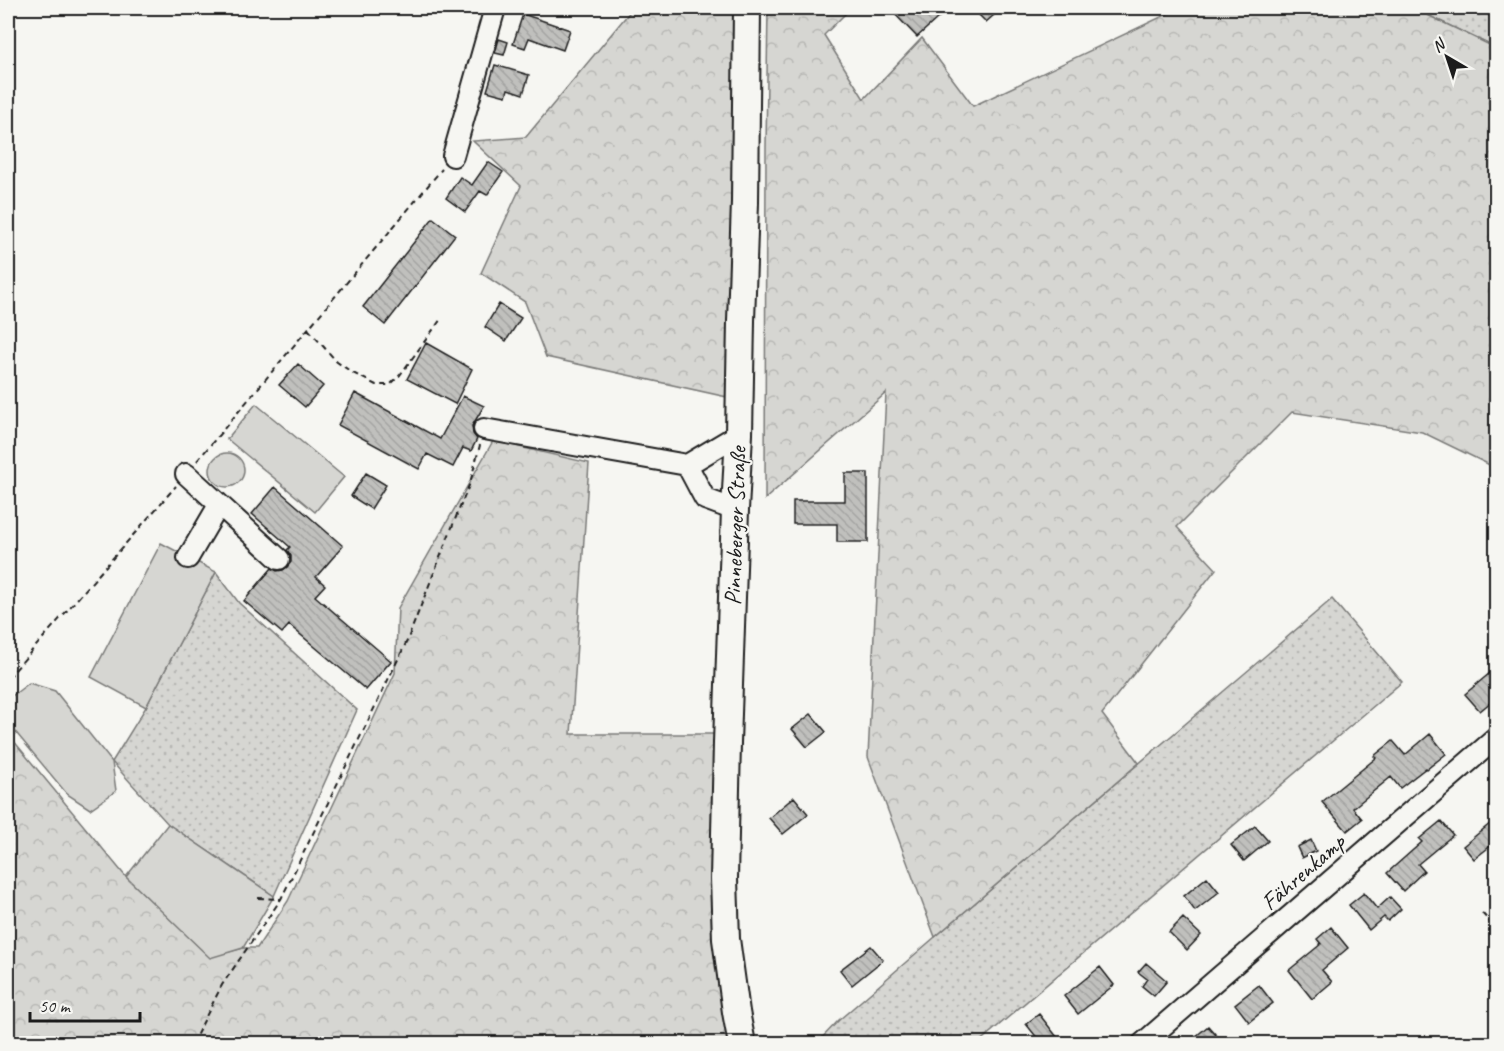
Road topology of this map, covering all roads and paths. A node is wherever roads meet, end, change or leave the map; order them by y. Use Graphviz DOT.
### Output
graph roads {
  1 [pos="495,8"];
  2 [pos="747,8"];
  3 [pos="1475,8"];
  4 [pos="1497,18"];
  5 [pos="453,156"];
  6 [pos="441,319"];
  7 [pos="308,329"];
  8 [pos="484,429"];
  9 [pos="739,434"];
  10 [pos="687,465"];
  11 [pos="186,474"];
  12 [pos="216,495"];
  13 [pos="735,510"];
  14 [pos="188,558"];
  15 [pos="279,559"];
  16 [pos="8,678"];
  17 [pos="1497,738"];
  18 [pos="258,898"];
  19 [pos="281,899"];
  20 [pos="1482,913"];
  21 [pos="1497,929"];
  22 [pos="192,1044"];
  23 [pos="742,1044"];
  24 [pos="1142,1044"];
  1 -- 5 [label="street"];
  2 -- 9 [label="main road, Pinneberger Straße"];
  3 -- 4 [label="path"];
  5 -- 7 [label="path"];
  6 -- 7 [label="path"];
  7 -- 11 [label="path"];
  8 -- 10 [label="street"];
  8 -- 19 [label="path"];
  9 -- 10 [label="street"];
  9 -- 13 [label="main road, Pinneberger Straße"];
  10 -- 13 [label="street"];
  11 -- 12 [label="street"];
  11 -- 16 [label="path"];
  12 -- 14 [label="street"];
  12 -- 15 [label="street"];
  13 -- 23 [label="main road, Pinneberger Straße"];
  17 -- 24 [label="street, Fährenkamp"];
  18 -- 19 [label="path"];
  19 -- 22 [label="path"];
  20 -- 21 [label="path"];
}
